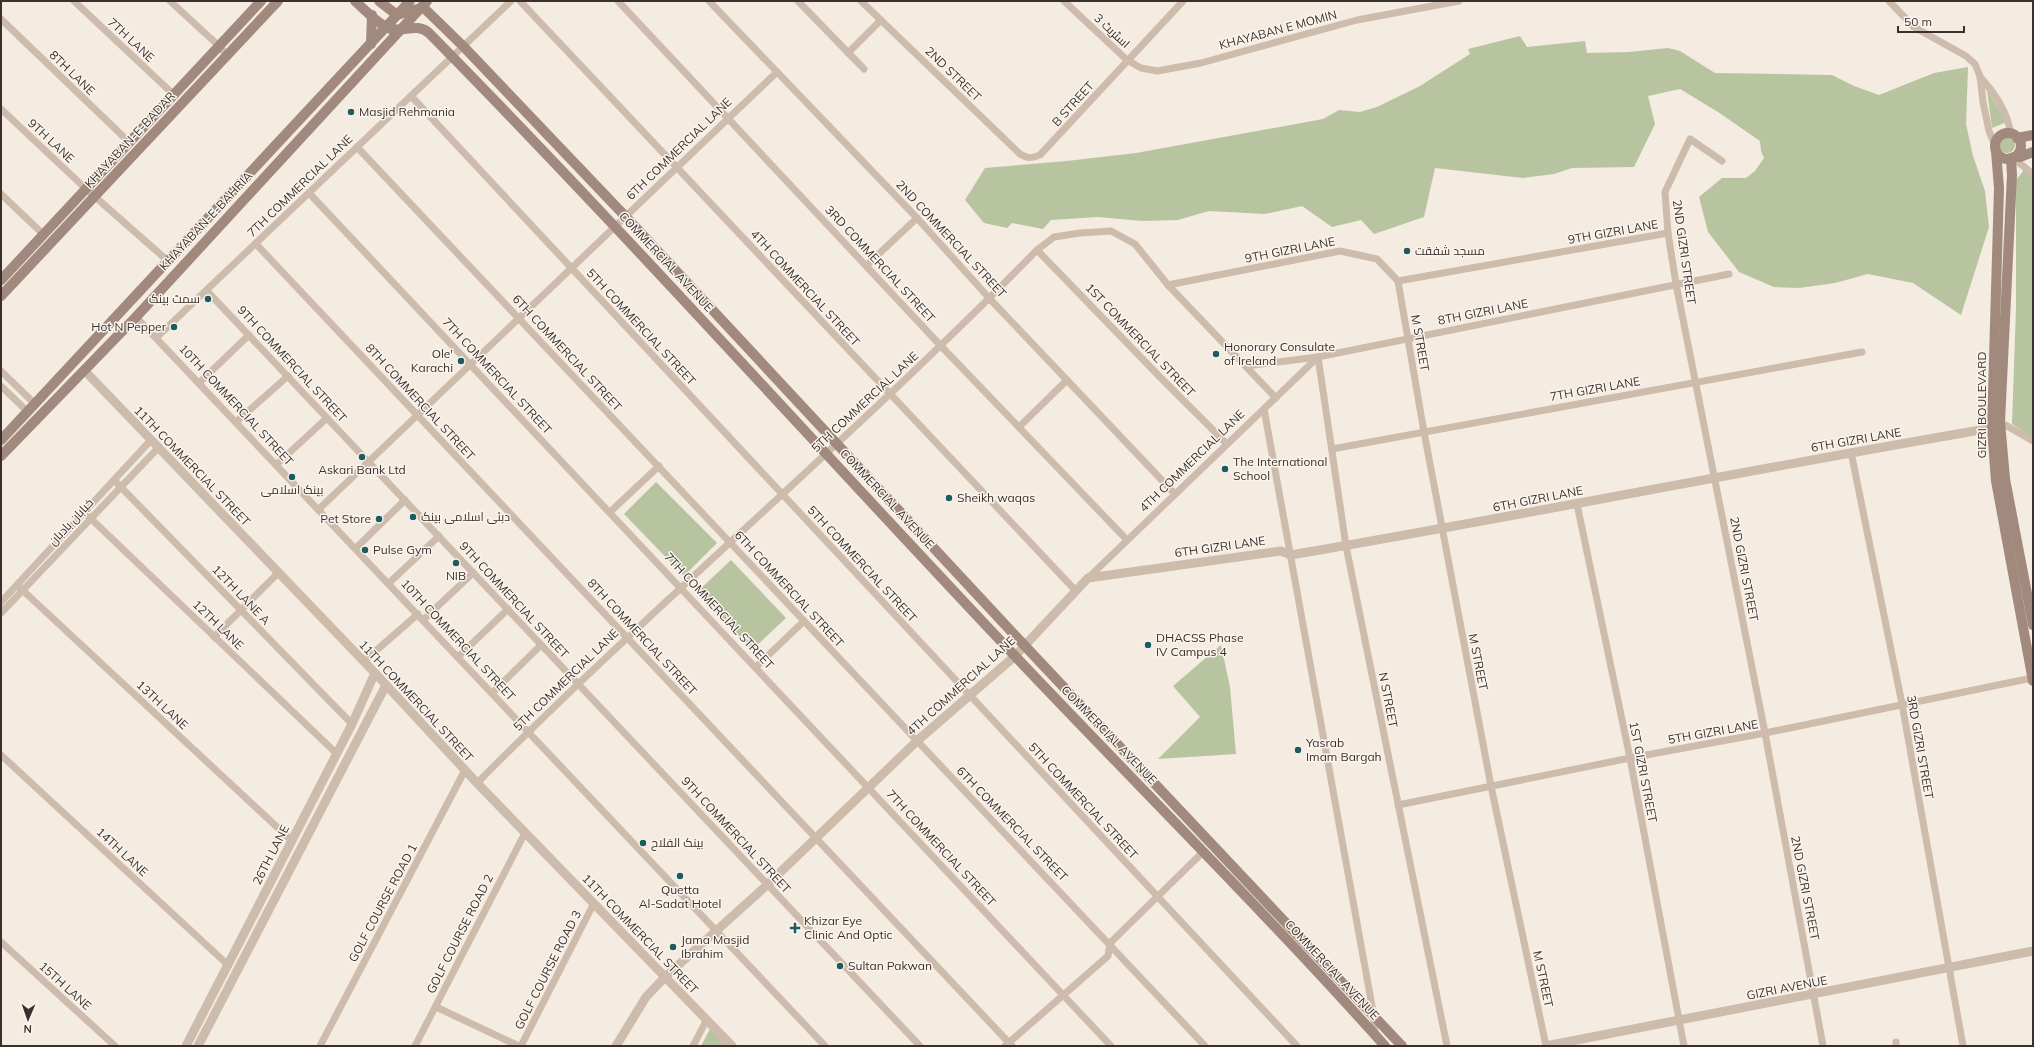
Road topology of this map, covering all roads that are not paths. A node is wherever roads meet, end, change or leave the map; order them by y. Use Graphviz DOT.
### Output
graph roads {
  1 [pos="74,1"];
  2 [pos="170,1"];
  3 [pos="261,1"];
  4 [pos="278,1"];
  5 [pos="355,1"];
  6 [pos="380,1"];
  7 [pos="410,1"];
  8 [pos="512,1"];
  9 [pos="520,1"];
  10 [pos="618,1"];
  11 [pos="709,1"];
  12 [pos="798,1"];
  13 [pos="861,1"];
  14 [pos="1064,1"];
  15 [pos="1183,1"];
  16 [pos="1459,1"];
  17 [pos="1889,1"];
  18 [pos="424,4"];
  19 [pos="372,15"];
  20 [pos="396,15"];
  21 [pos="1,19"];
  22 [pos="881,20"];
  23 [pos="387,28"];
  24 [pos="403,28"];
  25 [pos="371,44"];
  26 [pos="219,46"];
  27 [pos="463,46"];
  28 [pos="848,53"];
  29 [pos="227,56"];
  30 [pos="452,56"];
  31 [pos="1127,60"];
  32 [pos="864,69"];
  33 [pos="777,72"];
  34 [pos="1980,76"];
  35 [pos="173,94"];
  36 [pos="411,96"];
  37 [pos="1,109"];
  38 [pos="728,118"];
  39 [pos="2033,135"];
  40 [pos="2014,136"];
  41 [pos="129,142"];
  42 [pos="357,147"];
  43 [pos="1995,148"];
  44 [pos="2033,152"];
  45 [pos="2013,157"];
  46 [pos="1032,158"];
  47 [pos="1722,161"];
  48 [pos="676,167"];
  49 [pos="2033,174"];
  50 [pos="86,188"];
  51 [pos="309,193"];
  52 [pos="1,194"];
  53 [pos="95,196"];
  54 [pos="625,216"];
  55 [pos="917,218"];
  56 [pos="615,226"];
  57 [pos="1668,233"];
  58 [pos="43,234"];
  59 [pos="256,244"];
  60 [pos="1037,250"];
  61 [pos="168,261"];
  62 [pos="867,265"];
  63 [pos="571,268"];
  64 [pos="1729,274"];
  65 [pos="1,280"];
  66 [pos="1398,281"];
  67 [pos="1676,284"];
  68 [pos="1168,285"];
  69 [pos="207,291"];
  70 [pos="1,296"];
  71 [pos="990,299"];
  72 [pos="136,317"];
  73 [pos="519,319"];
  74 [pos="249,334"];
  75 [pos="157,337"];
  76 [pos="1409,339"];
  77 [pos="941,346"];
  78 [pos="1862,352"];
  79 [pos="1318,357"];
  80 [pos="471,364"];
  81 [pos="1246,366"];
  82 [pos="84,370"];
  83 [pos="1,372"];
  84 [pos="288,376"];
  85 [pos="1067,380"];
  86 [pos="56,382"];
  87 [pos="200,382"];
  88 [pos="1696,382"];
  89 [pos="1,386"];
  90 [pos="63,391"];
  91 [pos="889,393"];
  92 [pos="1276,398"];
  93 [pos="32,408"];
  94 [pos="1264,409"];
  95 [pos="417,415"];
  96 [pos="327,418"];
  97 [pos="236,422"];
  98 [pos="1996,425"];
  99 [pos="1019,427"];
  100 [pos="1424,432"];
  101 [pos="1,440"];
  102 [pos="151,440"];
  103 [pos="2033,441"];
  104 [pos="837,444"];
  105 [pos="1227,444"];
  106 [pos="158,448"];
  107 [pos="1332,449"];
  108 [pos="1851,452"];
  109 [pos="827,454"];
  110 [pos="1,456"];
  111 [pos="368,461"];
  112 [pos="277,464"];
  113 [pos="659,466"];
  114 [pos="1715,479"];
  115 [pos="114,480"];
  116 [pos="120,486"];
  117 [pos="782,494"];
  118 [pos="1175,494"];
  119 [pos="405,500"];
  120 [pos="1577,504"];
  121 [pos="319,509"];
  122 [pos="84,512"];
  123 [pos="610,512"];
  124 [pos="90,518"];
  125 [pos="1442,530"];
  126 [pos="439,536"];
  127 [pos="1127,540"];
  128 [pos="730,542"];
  129 [pos="1346,546"];
  130 [pos="356,548"];
  131 [pos="1291,556"];
  132 [pos="278,573"];
  133 [pos="474,573"];
  134 [pos="1088,578"];
  135 [pos="389,583"];
  136 [pos="20,587"];
  137 [pos="682,588"];
  138 [pos="1075,590"];
  139 [pos="1,602"];
  140 [pos="508,609"];
  141 [pos="240,610"];
  142 [pos="1,613"];
  143 [pos="418,614"];
  144 [pos="423,620"];
  145 [pos="804,621"];
  146 [pos="2033,625"];
  147 [pos="214,637"];
  148 [pos="626,637"];
  149 [pos="541,645"];
  150 [pos="1024,645"];
  151 [pos="1015,656"];
  152 [pos="458,657"];
  153 [pos="363,662"];
  154 [pos="756,667"];
  155 [pos="375,673"];
  156 [pos="2033,679"];
  157 [pos="578,683"];
  158 [pos="386,685"];
  159 [pos="492,693"];
  160 [pos="970,695"];
  161 [pos="1902,704"];
  162 [pos="352,724"];
  163 [pos="528,731"];
  164 [pos="1765,733"];
  165 [pos="917,741"];
  166 [pos="336,754"];
  167 [pos="1,755"];
  168 [pos="1630,758"];
  169 [pos="465,770"];
  170 [pos="477,783"];
  171 [pos="1491,786"];
  172 [pos="869,787"];
  173 [pos="1398,805"];
  174 [pos="525,833"];
  175 [pos="815,837"];
  176 [pos="292,841"];
  177 [pos="1204,851"];
  178 [pos="768,885"];
  179 [pos="1158,896"];
  180 [pos="594,903"];
  181 [pos="717,931"];
  182 [pos="1,942"];
  183 [pos="1110,943"];
  184 [pos="2033,951"];
  185 [pos="228,965"];
  186 [pos="1948,967"];
  187 [pos="665,977"];
  188 [pos="1062,995"];
  189 [pos="1814,995"];
  190 [pos="436,1006"];
  191 [pos="1374,1017"];
  192 [pos="707,1019"];
  193 [pos="1679,1021"];
  194 [pos="1375,1036"];
  195 [pos="1009,1045"];
  196 [pos="115,1046"];
  197 [pos="186,1046"];
  198 [pos="198,1046"];
  199 [pos="320,1046"];
  200 [pos="415,1046"];
  201 [pos="520,1046"];
  202 [pos="616,1046"];
  203 [pos="693,1046"];
  204 [pos="732,1046"];
  205 [pos="825,1046"];
  206 [pos="920,1046"];
  207 [pos="1111,1046"];
  208 [pos="1205,1046"];
  209 [pos="1297,1046"];
  210 [pos="1385,1046"];
  211 [pos="1402,1046"];
  212 [pos="1447,1046"];
  213 [pos="1546,1046"];
  214 [pos="1684,1046"];
  215 [pos="1823,1046"];
  216 [pos="1963,1046"];
  1 -- 35 [label="street, 7TH LANE"];
  2 -- 26 [label="street"];
  3 -- 26 [label="main road, KHAYABAN-E-BADAR"];
  4 -- 29 [label="main road, KHAYABAN-E-BADAR"];
  5 -- 19 [label="main road"];
  6 -- 20 [label="main road"];
  7 -- 20 [label="main road, KHAYABAN-E-BAHRIA"];
  8 -- 27 [label="street, 7TH COMMERCIAL LANE"];
  9 -- 48 [label="street, 4TH COMMERCIAL STREET"];
  10 -- 38 [label="street, 3RD COMMERCIAL STREET"];
  11 -- 33 [label="street, 2ND COMMERCIAL STREET"];
  12 -- 28 [label="street"];
  13 -- 22 [label="street, 2ND STREET"];
  14 -- 31 [label="street, اسٹریٹ 3"];
  15 -- 31 [label="street, B STREET"];
  16 -- 31 [label="street, KHAYABAN E MOMIN"];
  17 -- 34 [label="street"];
  18 -- 20 [label="main road"];
  18 -- 24 [label="main road, KHAYABAN-E-BAHRIA"];
  18 -- 27 [label="main road, COMMERCIAL AVENUE"];
  19 -- 23 [label="main road"];
  19 -- 25 [label="main road"];
  20 -- 23 [label="main road, KHAYABAN-E-BAHRIA"];
  21 -- 41 [label="street, 8TH LANE"];
  22 -- 28 [label="street"];
  22 -- 46 [label="street, 2ND STREET"];
  23 -- 24 [label="main road, COMMERCIAL AVENUE"];
  23 -- 25 [label="main road, KHAYABAN-E-BAHRIA"];
  24 -- 30 [label="main road, COMMERCIAL AVENUE"];
  24 -- 72 [label="main road, KHAYABAN-E-BAHRIA"];
  25 -- 61 [label="main road, KHAYABAN-E-BAHRIA"];
  26 -- 29 [label="street"];
  26 -- 35 [label="main road, KHAYABAN-E-BADAR"];
  27 -- 30 [label="street, 7TH COMMERCIAL LANE"];
  27 -- 54 [label="main road, COMMERCIAL AVENUE"];
  28 -- 32 [label="street"];
  29 -- 53 [label="main road, KHAYABAN-E-BADAR"];
  30 -- 36 [label="street, 7TH COMMERCIAL LANE"];
  30 -- 56 [label="main road, COMMERCIAL AVENUE"];
  31 -- 46 [label="street, B STREET"];
  33 -- 38 [label="street, 6TH COMMERCIAL LANE"];
  33 -- 55 [label="street, 2ND COMMERCIAL STREET"];
  34 -- 40 [label="street"];
  34 -- 43 [label="street"];
  35 -- 41 [label="main road, KHAYABAN-E-BADAR"];
  36 -- 42 [label="street, 7TH COMMERCIAL LANE"];
  36 -- 63 [label="street, 5TH COMMERCIAL STREET"];
  37 -- 50 [label="street, 9TH LANE"];
  38 -- 48 [label="street, 6TH COMMERCIAL LANE"];
  38 -- 62 [label="street, 3RD COMMERCIAL STREET"];
  39 -- 40 [label="main road"];
  40 -- 43 [label="main road"];
  40 -- 45 [label="main road"];
  41 -- 50 [label="main road, KHAYABAN-E-BADAR"];
  42 -- 51 [label="street, 7TH COMMERCIAL LANE"];
  42 -- 73 [label="street, 6TH COMMERCIAL STREET"];
  43 -- 45 [label="main road"];
  43 -- 98 [label="main road, GIZRI BOULEVARD"];
  44 -- 45 [label="main road"];
  45 -- 49 [label="street"];
  45 -- 98 [label="main road, GIZRI BOULEVARD"];
  47 -- 57 [label="street, 2ND GIZRI STREET"];
  48 -- 54 [label="street, 6TH COMMERCIAL LANE"];
  48 -- 91 [label="street, 4TH COMMERCIAL STREET"];
  50 -- 53 [label="street, 9TH LANE"];
  50 -- 58 [label="main road, KHAYABAN-E-BADAR"];
  51 -- 59 [label="street, 7TH COMMERCIAL LANE"];
  51 -- 80 [label="street, 7TH COMMERCIAL STREET"];
  52 -- 58 [label="street"];
  53 -- 61 [label="street, 9TH LANE"];
  53 -- 70 [label="main road, KHAYABAN-E-BADAR"];
  54 -- 56 [label="street, 6TH COMMERCIAL LANE"];
  54 -- 104 [label="main road, COMMERCIAL AVENUE"];
  55 -- 62 [label="street"];
  55 -- 71 [label="street, 2ND COMMERCIAL STREET"];
  56 -- 63 [label="street, 6TH COMMERCIAL LANE"];
  56 -- 109 [label="main road, COMMERCIAL AVENUE"];
  57 -- 66 [label="street, 9TH GIZRI LANE"];
  57 -- 67 [label="street, 2ND GIZRI STREET"];
  58 -- 65 [label="main road, KHAYABAN-E-BADAR"];
  59 -- 69 [label="street, 7TH COMMERCIAL LANE"];
  59 -- 95 [label="street, 8TH COMMERCIAL STREET"];
  60 -- 68 [label="street, 5TH COMMERCIAL LANE"];
  60 -- 71 [label="street, 5TH COMMERCIAL LANE"];
  60 -- 105 [label="street, 1ST COMMERCIAL STREET"];
  61 -- 86 [label="main road, KHAYABAN-E-BAHRIA"];
  62 -- 77 [label="street, 3RD COMMERCIAL STREET"];
  63 -- 73 [label="street, 6TH COMMERCIAL LANE"];
  63 -- 117 [label="street, 5TH COMMERCIAL STREET"];
  64 -- 67 [label="street, 8TH GIZRI LANE"];
  66 -- 68 [label="street, 9TH GIZRI LANE"];
  66 -- 76 [label="street, M STREET"];
  67 -- 76 [label="street, 8TH GIZRI LANE"];
  67 -- 88 [label="street, 2ND GIZRI STREET"];
  68 -- 81 [label="street, 5TH COMMERCIAL LANE"];
  69 -- 74 [label="street, 9TH COMMERCIAL STREET"];
  69 -- 75 [label="street, 7TH COMMERCIAL LANE"];
  71 -- 77 [label="street, 5TH COMMERCIAL LANE"];
  71 -- 85 [label="street, 2ND COMMERCIAL STREET"];
  72 -- 75 [label="street, 10TH COMMERCIAL STREET"];
  72 -- 82 [label="main road, KHAYABAN-E-BAHRIA"];
  73 -- 80 [label="street, 6TH COMMERCIAL LANE"];
  73 -- 113 [label="street, 6TH COMMERCIAL STREET"];
  74 -- 84 [label="street, 9TH COMMERCIAL STREET"];
  74 -- 87 [label="street"];
  75 -- 87 [label="street, 10TH COMMERCIAL STREET"];
  76 -- 79 [label="street, 8TH GIZRI LANE"];
  76 -- 100 [label="street, M STREET"];
  77 -- 91 [label="street, 5TH COMMERCIAL LANE"];
  77 -- 99 [label="street, 3RD COMMERCIAL STREET"];
  78 -- 88 [label="street, 7TH GIZRI LANE"];
  79 -- 81 [label="street, 8TH GIZRI LANE"];
  79 -- 92 [label="street, 4TH COMMERCIAL LANE"];
  79 -- 107 [label="street, N STREET"];
  80 -- 95 [label="street, 6TH COMMERCIAL LANE"];
  80 -- 123 [label="street, 7TH COMMERCIAL STREET"];
  81 -- 92 [label="street, 5TH COMMERCIAL LANE"];
  82 -- 90 [label="main road, KHAYABAN-E-BAHRIA"];
  82 -- 102 [label="street, 11TH COMMERCIAL STREET"];
  83 -- 93 [label="street"];
  84 -- 96 [label="street, 9TH COMMERCIAL STREET"];
  84 -- 97 [label="street"];
  85 -- 99 [label="street"];
  85 -- 118 [label="street, 2ND COMMERCIAL STREET"];
  86 -- 90 [label="main road"];
  86 -- 93 [label="main road, KHAYABAN-E-BAHRIA"];
  87 -- 97 [label="street, 10TH COMMERCIAL STREET"];
  88 -- 100 [label="street, 7TH GIZRI LANE"];
  88 -- 114 [label="street, 2ND GIZRI STREET"];
  89 -- 93 [label="street"];
  90 -- 110 [label="main road, KHAYABAN-E-BAHRIA"];
  91 -- 104 [label="street, 5TH COMMERCIAL LANE"];
  91 -- 138 [label="street, 4TH COMMERCIAL STREET"];
  92 -- 94 [label="street, 4TH COMMERCIAL LANE"];
  93 -- 101 [label="main road, KHAYABAN-E-BAHRIA"];
  94 -- 105 [label="street, 4TH COMMERCIAL LANE"];
  94 -- 131 [label="street"];
  95 -- 111 [label="street, 6TH COMMERCIAL LANE"];
  95 -- 148 [label="street, 8TH COMMERCIAL STREET"];
  96 -- 111 [label="street, 9TH COMMERCIAL STREET"];
  96 -- 112 [label="street"];
  97 -- 112 [label="street, 10TH COMMERCIAL STREET"];
  98 -- 103 [label="street"];
  98 -- 108 [label="street, 6TH GIZRI LANE"];
  98 -- 146 [label="main road, GIZRI BOULEVARD"];
  98 -- 156 [label="main road, GIZRI BOULEVARD"];
  99 -- 127 [label="street, 3RD COMMERCIAL STREET"];
  100 -- 107 [label="street, 7TH GIZRI LANE"];
  100 -- 125 [label="street, M STREET"];
  102 -- 106 [label="street, 11TH COMMERCIAL STREET"];
  102 -- 115 [label="street, خیابان بادبان"];
  104 -- 109 [label="street, 5TH COMMERCIAL LANE"];
  104 -- 150 [label="main road, COMMERCIAL AVENUE"];
  105 -- 118 [label="street, 4TH COMMERCIAL LANE"];
  106 -- 116 [label="street, خیابان بادبان"];
  106 -- 132 [label="street, 11TH COMMERCIAL STREET"];
  107 -- 129 [label="street, N STREET"];
  108 -- 114 [label="street, 6TH GIZRI LANE"];
  108 -- 161 [label="street, 3RD GIZRI STREET"];
  109 -- 117 [label="street, 5TH COMMERCIAL LANE"];
  109 -- 151 [label="main road, COMMERCIAL AVENUE"];
  111 -- 119 [label="street, 9TH COMMERCIAL STREET"];
  111 -- 121 [label="street, 6TH COMMERCIAL LANE"];
  112 -- 121 [label="street, 10TH COMMERCIAL STREET"];
  113 -- 123 [label="street"];
  113 -- 128 [label="street, 6TH COMMERCIAL STREET"];
  114 -- 120 [label="street, 6TH GIZRI LANE"];
  114 -- 164 [label="street, 2ND GIZRI STREET"];
  115 -- 116 [label="street, 12TH LANE A"];
  115 -- 122 [label="street, خیابان بادبان"];
  116 -- 124 [label="street, خیابان بادبان"];
  116 -- 141 [label="street, 12TH LANE A"];
  117 -- 128 [label="street, 5TH COMMERCIAL LANE"];
  117 -- 160 [label="street, 5TH COMMERCIAL STREET"];
  118 -- 127 [label="street, 4TH COMMERCIAL LANE"];
  119 -- 126 [label="street, 9TH COMMERCIAL STREET"];
  119 -- 130 [label="street"];
  120 -- 125 [label="street, 6TH GIZRI LANE"];
  120 -- 168 [label="street, 1ST GIZRI STREET"];
  121 -- 130 [label="street, 10TH COMMERCIAL STREET"];
  122 -- 124 [label="street, 12TH LANE"];
  122 -- 136 [label="street, خیابان بادبان"];
  123 -- 137 [label="street, 7TH COMMERCIAL STREET"];
  124 -- 136 [label="street, خیابان بادبان"];
  124 -- 147 [label="street, 12TH LANE"];
  125 -- 129 [label="street, 6TH GIZRI LANE"];
  125 -- 171 [label="street, M STREET"];
  126 -- 133 [label="street, 9TH COMMERCIAL STREET"];
  126 -- 135 [label="street"];
  127 -- 134 [label="street, 4TH COMMERCIAL LANE"];
  128 -- 137 [label="street, 5TH COMMERCIAL LANE"];
  128 -- 145 [label="street, 6TH COMMERCIAL STREET"];
  129 -- 131 [label="street, 6TH GIZRI LANE"];
  129 -- 173 [label="street, N STREET"];
  130 -- 135 [label="street, 10TH COMMERCIAL STREET"];
  131 -- 134 [label="street, 6TH GIZRI LANE"];
  131 -- 191 [label="street"];
  132 -- 141 [label="street"];
  132 -- 153 [label="street, 11TH COMMERCIAL STREET"];
  133 -- 140 [label="street, 9TH COMMERCIAL STREET"];
  133 -- 144 [label="street"];
  134 -- 138 [label="street, 4TH COMMERCIAL LANE"];
  135 -- 143 [label="street, 10TH COMMERCIAL STREET"];
  136 -- 139 [label="street, خیابان بادبان"];
  136 -- 142 [label="street, خیابان بادبان"];
  136 -- 176 [label="street, 13TH LANE"];
  137 -- 148 [label="street, 5TH COMMERCIAL LANE"];
  137 -- 154 [label="street, 7TH COMMERCIAL STREET"];
  138 -- 150 [label="street, 4TH COMMERCIAL LANE"];
  140 -- 149 [label="street, 9TH COMMERCIAL STREET"];
  140 -- 152 [label="street"];
  141 -- 147 [label="street"];
  141 -- 162 [label="street, 12TH LANE A"];
  143 -- 144 [label="street, 10TH COMMERCIAL STREET"];
  143 -- 153 [label="street"];
  144 -- 152 [label="street, 10TH COMMERCIAL STREET"];
  145 -- 154 [label="street"];
  145 -- 165 [label="street, 6TH COMMERCIAL STREET"];
  147 -- 166 [label="street, 12TH LANE"];
  148 -- 157 [label="street, 5TH COMMERCIAL LANE"];
  148 -- 175 [label="street, 8TH COMMERCIAL STREET"];
  149 -- 157 [label="street, 9TH COMMERCIAL STREET"];
  149 -- 159 [label="street"];
  150 -- 151 [label="street, 4TH COMMERCIAL LANE"];
  150 -- 191 [label="main road, COMMERCIAL AVENUE"];
  151 -- 160 [label="street, 4TH COMMERCIAL LANE"];
  151 -- 177 [label="main road, COMMERCIAL AVENUE"];
  152 -- 159 [label="street, 10TH COMMERCIAL STREET"];
  153 -- 155 [label="street, 11TH COMMERCIAL STREET"];
  154 -- 172 [label="street, 7TH COMMERCIAL STREET"];
  155 -- 158 [label="street, 11TH COMMERCIAL STREET"];
  155 -- 162 [label="street, 26TH LANE"];
  156 -- 161 [label="street, 5TH GIZRI LANE"];
  157 -- 163 [label="street, 5TH COMMERCIAL LANE"];
  157 -- 178 [label="street, 9TH COMMERCIAL STREET"];
  158 -- 169 [label="street, 11TH COMMERCIAL STREET"];
  158 -- 198 [label="street"];
  159 -- 163 [label="street, 10TH COMMERCIAL STREET"];
  160 -- 165 [label="street, 4TH COMMERCIAL LANE"];
  160 -- 179 [label="street, 5TH COMMERCIAL STREET"];
  161 -- 164 [label="street, 5TH GIZRI LANE"];
  161 -- 186 [label="street, 3RD GIZRI STREET"];
  162 -- 166 [label="street, 26TH LANE"];
  163 -- 170 [label="street, 5TH COMMERCIAL LANE"];
  163 -- 181 [label="street, 10TH COMMERCIAL STREET"];
  164 -- 168 [label="street, 5TH GIZRI LANE"];
  164 -- 189 [label="street, 2ND GIZRI STREET"];
  165 -- 172 [label="street, 4TH COMMERCIAL LANE"];
  165 -- 183 [label="street, 6TH COMMERCIAL STREET"];
  166 -- 176 [label="street, 26TH LANE"];
  167 -- 185 [label="street, 14TH LANE"];
  168 -- 171 [label="street, 5TH GIZRI LANE"];
  168 -- 193 [label="street, 1ST GIZRI STREET"];
  169 -- 170 [label="street, 11TH COMMERCIAL STREET"];
  169 -- 199 [label="street, GOLF COURSE ROAD 1"];
  170 -- 174 [label="street, 11TH COMMERCIAL STREET"];
  171 -- 173 [label="street, 5TH GIZRI LANE"];
  171 -- 213 [label="street, M STREET"];
  172 -- 175 [label="street, 4TH COMMERCIAL LANE"];
  172 -- 188 [label="street, 7TH COMMERCIAL STREET"];
  173 -- 212 [label="street, N STREET"];
  174 -- 180 [label="street, 11TH COMMERCIAL STREET"];
  174 -- 190 [label="street, GOLF COURSE ROAD 2"];
  175 -- 178 [label="street, 4TH COMMERCIAL LANE"];
  175 -- 195 [label="street, 8TH COMMERCIAL STREET"];
  176 -- 185 [label="street, 26TH LANE"];
  177 -- 179 [label="street"];
  177 -- 194 [label="main road, COMMERCIAL AVENUE"];
  178 -- 181 [label="street, 4TH COMMERCIAL LANE"];
  178 -- 206 [label="street, 9TH COMMERCIAL STREET"];
  179 -- 183 [label="street"];
  179 -- 209 [label="street, 5TH COMMERCIAL STREET"];
  180 -- 187 [label="street, 11TH COMMERCIAL STREET"];
  180 -- 201 [label="street, GOLF COURSE ROAD 3"];
  181 -- 187 [label="street, 4TH COMMERCIAL LANE"];
  181 -- 205 [label="street, 10TH COMMERCIAL STREET"];
  182 -- 196 [label="street, 15TH LANE"];
  183 -- 188 [label="street"];
  183 -- 208 [label="street, 6TH COMMERCIAL STREET"];
  184 -- 186 [label="street, GIZRI AVENUE"];
  185 -- 197 [label="street, 26TH LANE"];
  186 -- 189 [label="street, GIZRI AVENUE"];
  186 -- 216 [label="street, 3RD GIZRI STREET"];
  187 -- 192 [label="street, 11TH COMMERCIAL STREET"];
  187 -- 202 [label="street, 4TH COMMERCIAL LANE"];
  188 -- 195 [label="street"];
  188 -- 207 [label="street, 7TH COMMERCIAL STREET"];
  189 -- 193 [label="street, GIZRI AVENUE"];
  189 -- 215 [label="street, 2ND GIZRI STREET"];
  190 -- 200 [label="street, GOLF COURSE ROAD 2"];
  190 -- 201 [label="street"];
  191 -- 194 [label="street"];
  191 -- 211 [label="main road, COMMERCIAL AVENUE"];
  192 -- 203 [label="street"];
  192 -- 204 [label="street, 11TH COMMERCIAL STREET"];
  193 -- 213 [label="street, GIZRI AVENUE"];
  193 -- 214 [label="street, 1ST GIZRI STREET"];
  194 -- 210 [label="main road, COMMERCIAL AVENUE"];
}
